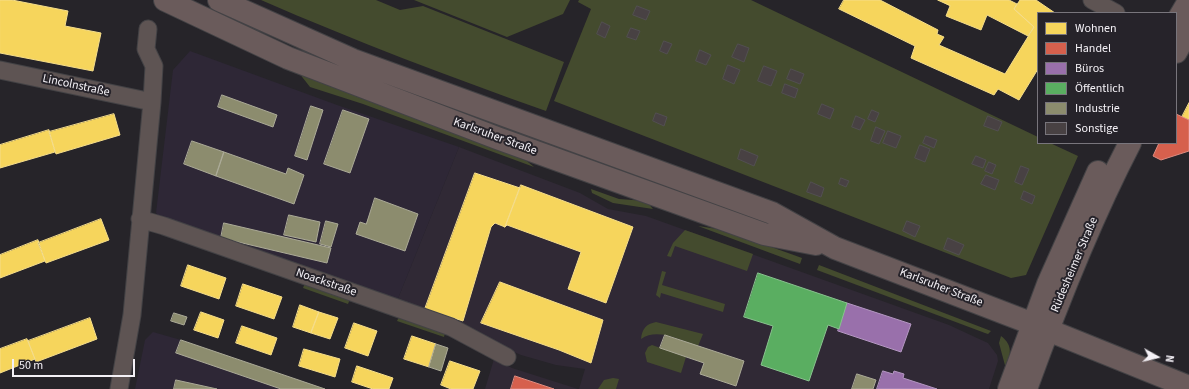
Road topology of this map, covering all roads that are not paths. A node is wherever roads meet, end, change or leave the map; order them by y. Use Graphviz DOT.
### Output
graph roads {
  1 [pos="165,0"];
  2 [pos="220,0"];
  3 [pos="1092,0"];
  4 [pos="1189,1"];
  5 [pos="1114,12"];
  6 [pos="148,29"];
  7 [pos="1181,37"];
  8 [pos="0,70"];
  9 [pos="152,102"];
  10 [pos="1113,144"];
  11 [pos="1129,144"];
  12 [pos="140,220"];
  13 [pos="835,248"];
  14 [pos="1040,327"];
  15 [pos="507,357"];
  16 [pos="1189,387"];
  17 [pos="119,389"];
  18 [pos="1009,389"];
  19 [pos="1026,389"];
  1 -- 13 [label="main road, Karlsruher Straße"];
  2 -- 13 [label="main road, Karlsruher Straße"];
  3 -- 5 [label="street"];
  4 -- 7 [label="main road"];
  6 -- 9 [label="street"];
  8 -- 9 [label="street, Lincolnstraße"];
  9 -- 12 [label="street"];
  10 -- 14 [label="main road, Rüdesheimer Straße"];
  11 -- 14 [label="main road, Rüdesheimer Straße"];
  12 -- 15 [label="street, Noackstraße"];
  12 -- 17 [label="street"];
  13 -- 14 [label="main road, Karlsruher Straße"];
  14 -- 16 [label="main road, Karlsruher Straße"];
  14 -- 18 [label="main road, Rüdesheimer Straße"];
  14 -- 19 [label="main road, Rüdesheimer Straße"];
}
